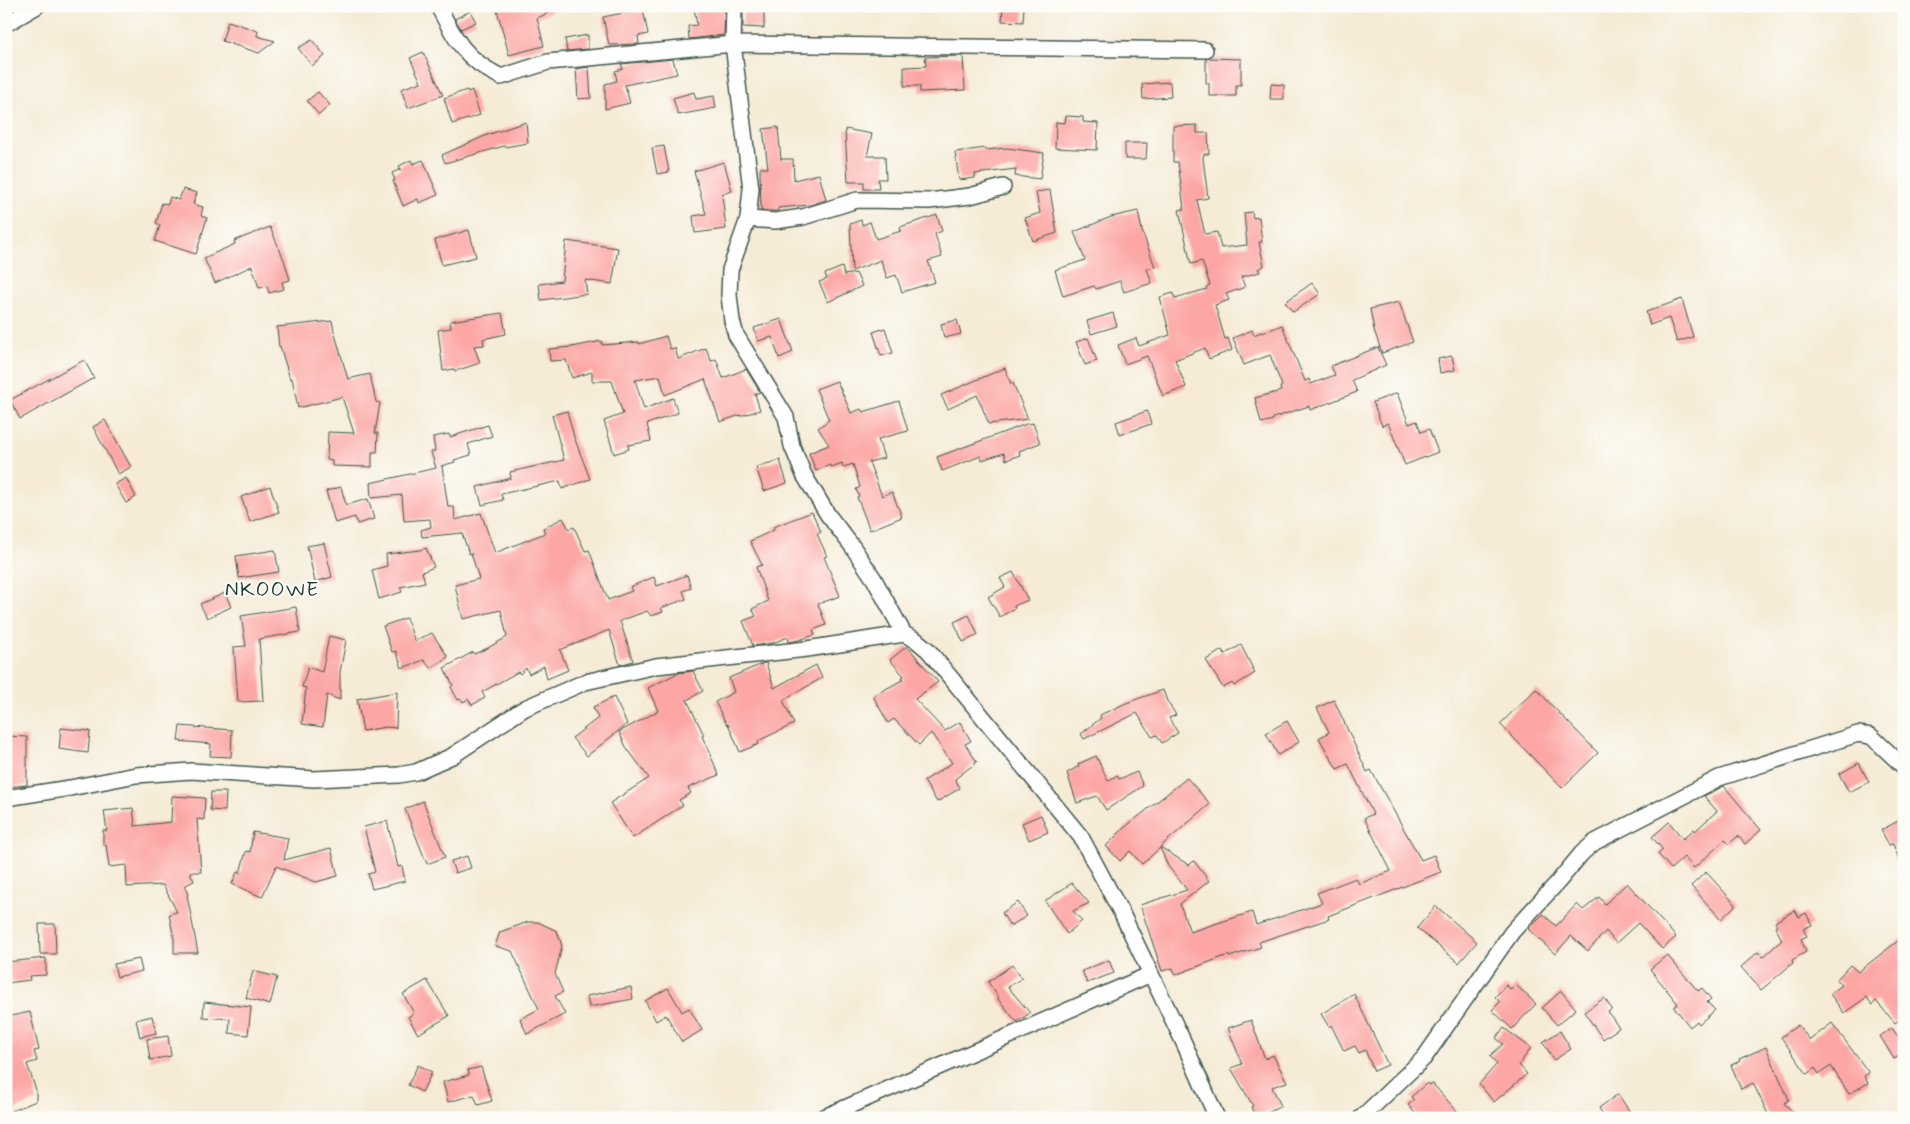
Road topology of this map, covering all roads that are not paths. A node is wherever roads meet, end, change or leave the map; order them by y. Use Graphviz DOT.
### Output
graph roads {
  1 [pos="37,6"];
  2 [pos="438,6"];
  3 [pos="734,6"];
  4 [pos="6,24"];
  5 [pos="733,44"];
  6 [pos="1205,50"];
  7 [pos="1003,188"];
  8 [pos="748,218"];
  9 [pos="904,634"];
  10 [pos="1904,767"];
  11 [pos="6,798"];
  12 [pos="1151,974"];
  13 [pos="822,1118"];
  14 [pos="1217,1118"];
  15 [pos="1361,1118"];
  1 -- 4 [label="street"];
  2 -- 5 [label="street"];
  3 -- 5 [label="street"];
  5 -- 6 [label="street"];
  5 -- 8 [label="street"];
  7 -- 8 [label="street"];
  8 -- 9 [label="street"];
  9 -- 11 [label="street"];
  9 -- 12 [label="street"];
  10 -- 15 [label="street"];
  12 -- 13 [label="street"];
  12 -- 14 [label="street"];
}
